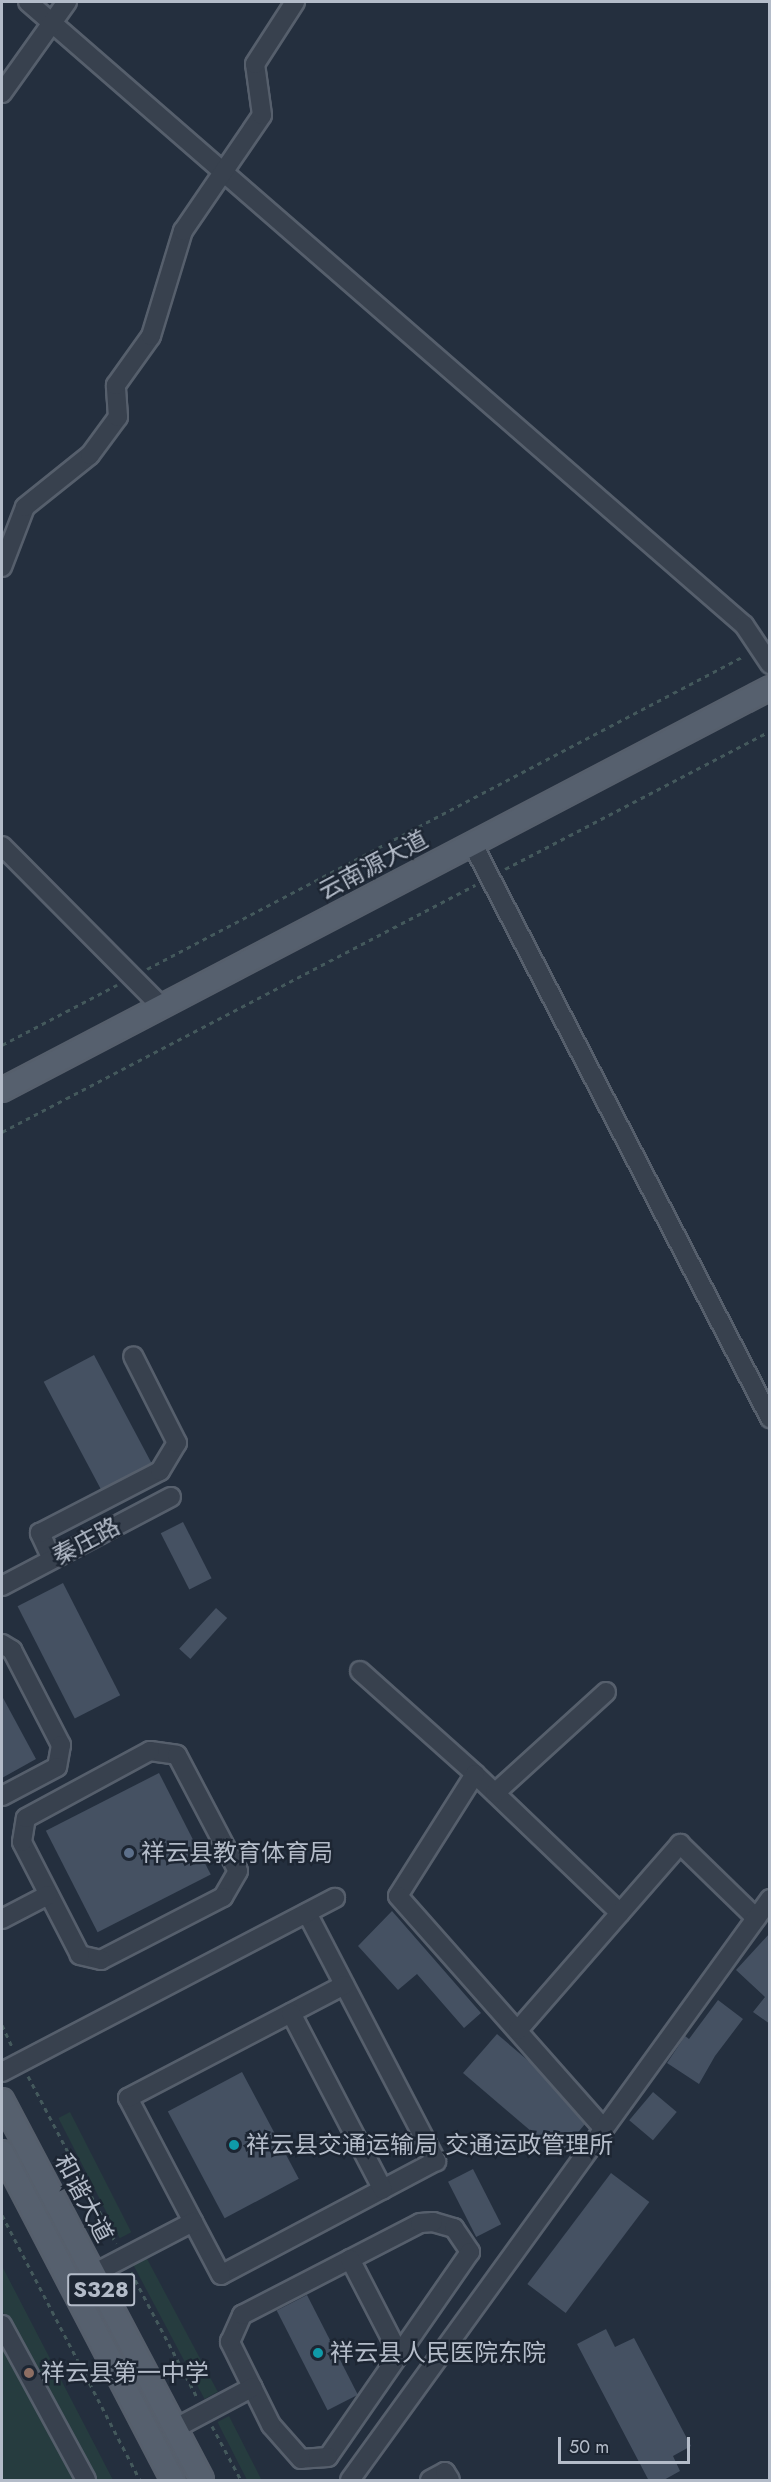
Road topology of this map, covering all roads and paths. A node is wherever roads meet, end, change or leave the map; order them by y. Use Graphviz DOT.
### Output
graph roads {
  1 [pos="28,2"];
  2 [pos="67,2"];
  3 [pos="295,2"];
  4 [pos="52,23"];
  5 [pos="2,93"];
  6 [pos="222,170"];
  7 [pos="2,567"];
  8 [pos="760,648"];
  9 [pos="770,664"];
  10 [pos="770,688"];
  11 [pos="770,731"];
  12 [pos="472,843"];
  13 [pos="2,846"];
  14 [pos="490,877"];
  15 [pos="132,976"];
  16 [pos="161,1006"];
  17 [pos="2,1045"];
  18 [pos="2,1090"];
  19 [pos="2,1132"];
  20 [pos="133,1356"];
  21 [pos="770,1418"];
  22 [pos="171,1497"];
  23 [pos="52,1559"];
  24 [pos="2,1586"];
  25 [pos="2,1644"];
  26 [pos="360,1671"];
  27 [pos="606,1692"];
  28 [pos="475,1774"];
  29 [pos="495,1793"];
  30 [pos="2,1796"];
  31 [pos="48,1895"];
  32 [pos="335,1898"];
  33 [pos="770,1899"];
  34 [pos="306,1913"];
  35 [pos="620,1913"];
  36 [pos="756,1918"];
  37 [pos="2,1919"];
  38 [pos="344,1985"];
  39 [pos="291,2013"];
  40 [pos="519,2030"];
  41 [pos="2,2072"];
  42 [pos="2,2100"];
  43 [pos="604,2129"];
  44 [pos="2,2152"];
  45 [pos="383,2190"];
  46 [pos="2,2215"];
  47 [pos="193,2222"];
  48 [pos="350,2259"];
  49 [pos="93,2274"];
  50 [pos="2,2325"];
  51 [pos="399,2354"];
  52 [pos="253,2387"];
  53 [pos="174,2429"];
  54 [pos="86,2481"];
  55 [pos="141,2481"];
  56 [pos="173,2481"];
  57 [pos="201,2481"];
  58 [pos="350,2481"];
  59 [pos="430,2481"];
  60 [pos="450,2481"];
  1 -- 4 [label="street"];
  2 -- 4 [label="street"];
  3 -- 6 [label="street"];
  4 -- 5 [label="street"];
  4 -- 6 [label="street"];
  6 -- 7 [label="street"];
  6 -- 8 [label="street"];
  8 -- 9 [label="street"];
  8 -- 15 [label="path"];
  10 -- 12 [label="main road, 云南源大道"];
  11 -- 14 [label="path"];
  12 -- 14 [label="street"];
  12 -- 16 [label="main road, 云南源大道"];
  13 -- 15 [label="street"];
  14 -- 19 [label="path"];
  14 -- 21 [label="street"];
  15 -- 16 [label="street"];
  15 -- 17 [label="path"];
  16 -- 18 [label="main road, 云南源大道"];
  20 -- 23 [label="street"];
  22 -- 23 [label="street, 秦庄路"];
  23 -- 24 [label="street, 秦庄路"];
  25 -- 30 [label="street"];
  26 -- 28 [label="street"];
  27 -- 29 [label="street"];
  28 -- 29 [label="street"];
  28 -- 40 [label="street"];
  29 -- 35 [label="street"];
  31 -- 31 [label="street"];
  31 -- 37 [label="street"];
  32 -- 34 [label="street"];
  33 -- 36 [label="street"];
  34 -- 38 [label="street"];
  34 -- 41 [label="street"];
  35 -- 36 [label="street"];
  35 -- 40 [label="street"];
  36 -- 43 [label="street"];
  38 -- 39 [label="street"];
  38 -- 45 [label="street"];
  39 -- 45 [label="street"];
  39 -- 47 [label="street"];
  40 -- 43 [label="street"];
  42 -- 49 [label="main road, 和谐大道 / S328"];
  43 -- 58 [label="street"];
  44 -- 56 [label="main road, S328"];
  45 -- 47 [label="street"];
  46 -- 55 [label="path"];
  47 -- 49 [label="street"];
  48 -- 51 [label="street"];
  48 -- 51 [label="street"];
  48 -- 52 [label="street"];
  49 -- 53 [label="main road, 和谐大道 / S328"];
  50 -- 54 [label="street"];
  51 -- 52 [label="street"];
  52 -- 53 [label="street"];
  53 -- 57 [label="main road, 和谐大道 / S328"];
  59 -- 60 [label="street"];
}
